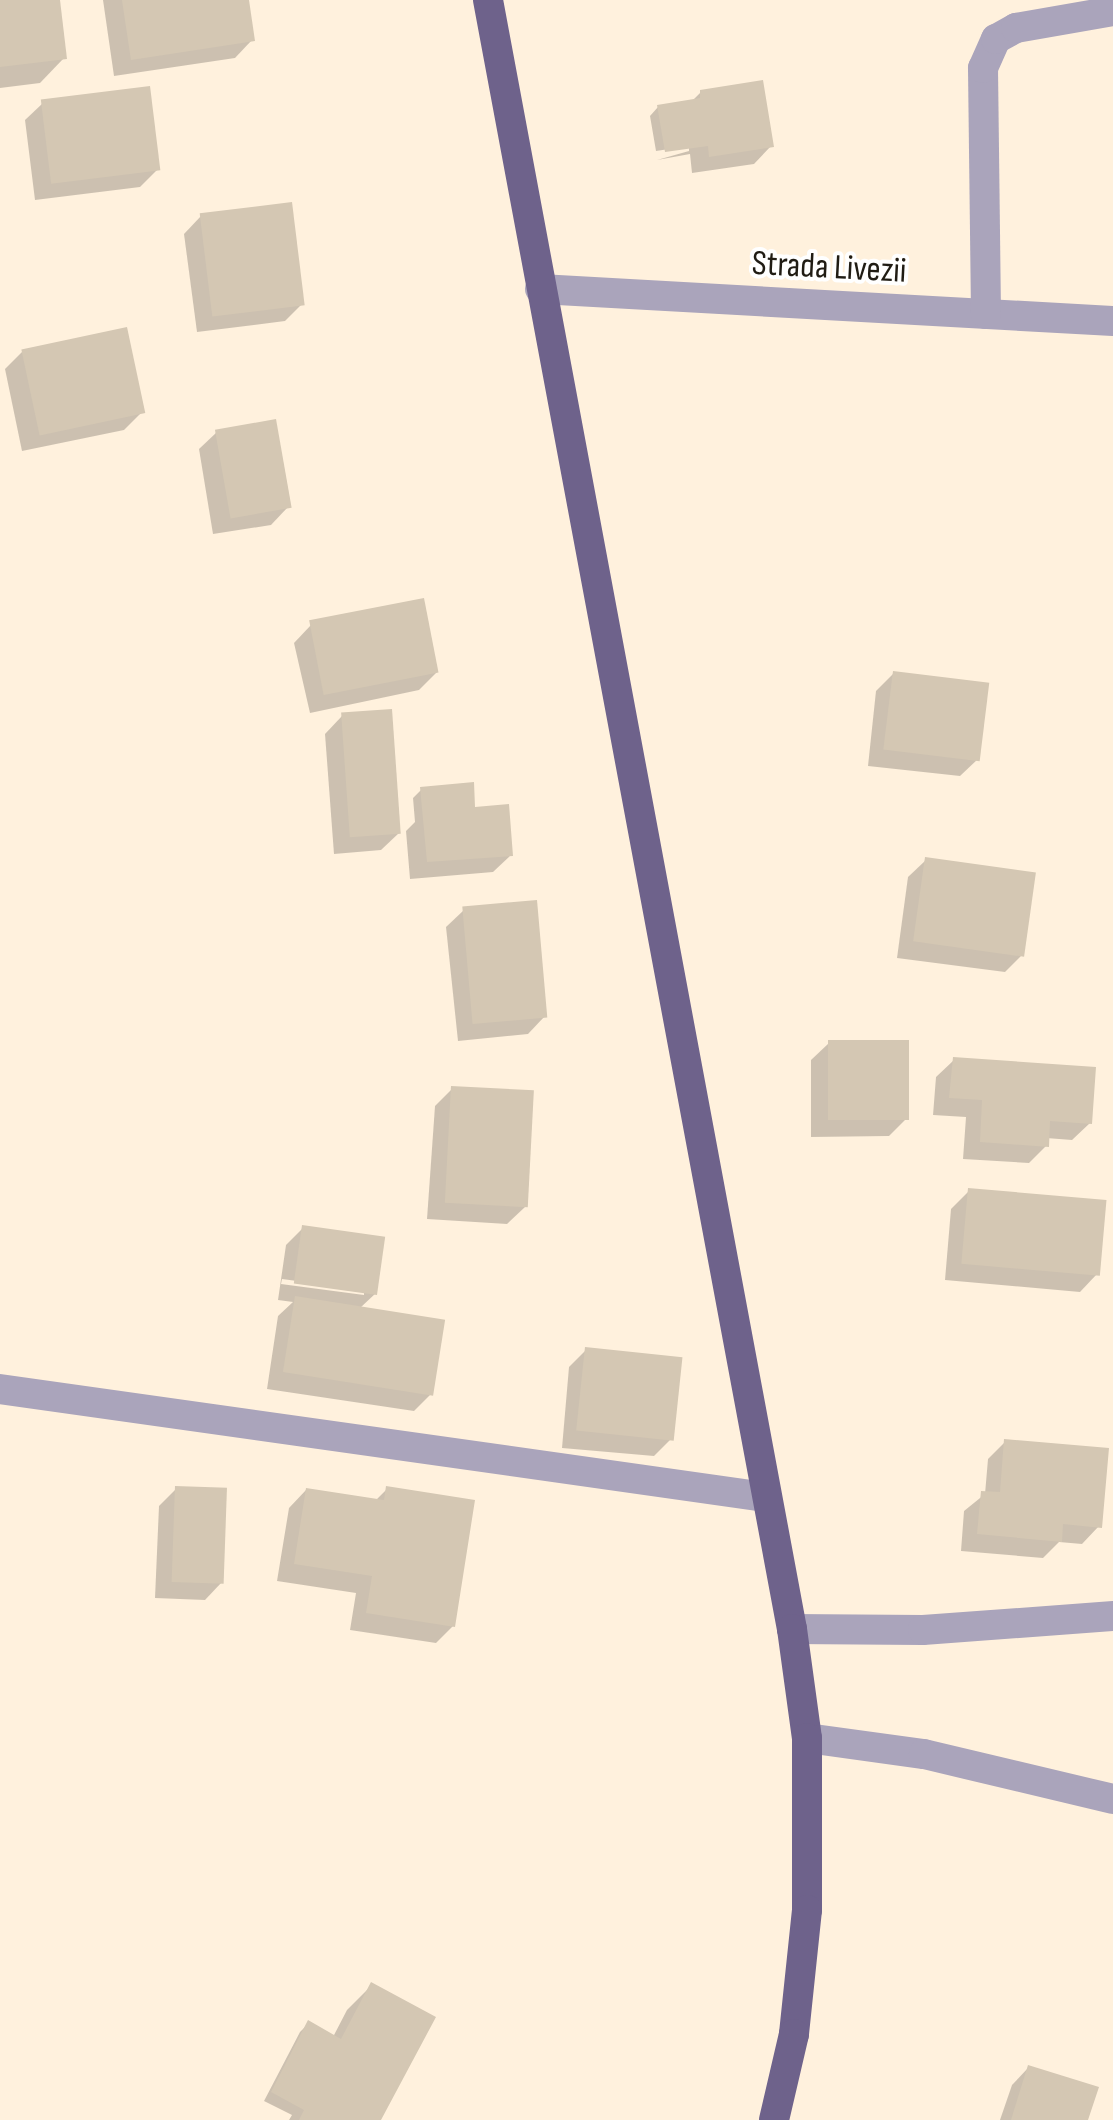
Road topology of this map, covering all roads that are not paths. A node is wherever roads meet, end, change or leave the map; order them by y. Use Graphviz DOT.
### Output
graph roads {
  1 [pos="488,0"];
  2 [pos="1113,11"];
  3 [pos="540,289"];
  4 [pos="986,314"];
  5 [pos="1113,322"];
  6 [pos="0,1389"];
  7 [pos="766,1497"];
  8 [pos="1113,1616"];
  9 [pos="792,1629"];
  10 [pos="807,1738"];
  11 [pos="1113,1800"];
  12 [pos="774,2120"];
  1 -- 3 [label="main road"];
  2 -- 4 [label="street"];
  3 -- 4 [label="street, Strada Livezii"];
  3 -- 7 [label="main road"];
  4 -- 5 [label="street, Strada Livezii"];
  6 -- 7 [label="street"];
  7 -- 9 [label="main road"];
  8 -- 9 [label="street"];
  9 -- 10 [label="main road"];
  10 -- 11 [label="street"];
  10 -- 12 [label="main road"];
}
